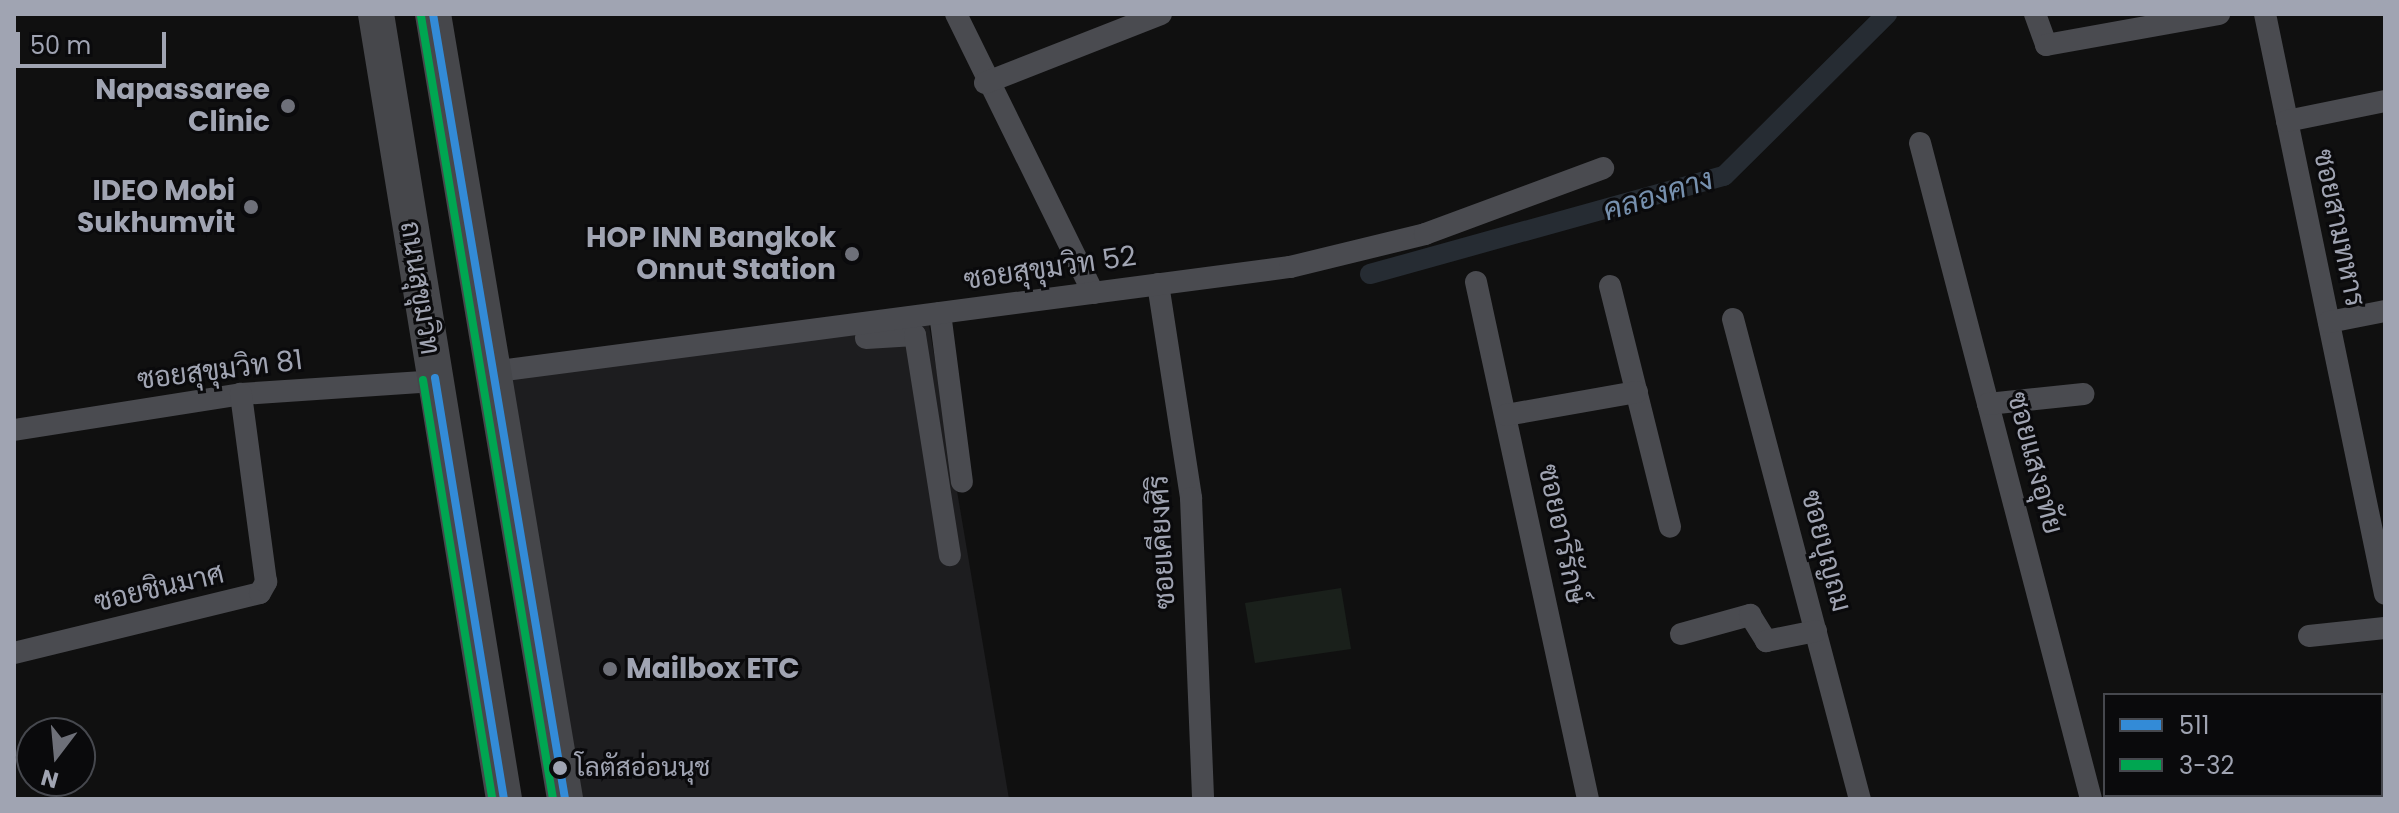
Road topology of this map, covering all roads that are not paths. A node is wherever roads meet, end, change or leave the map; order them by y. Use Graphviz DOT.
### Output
graph roads {
  1 [pos="376,14"];
  2 [pos="433,14"];
  3 [pos="956,14"];
  4 [pos="1161,14"];
  5 [pos="2035,14"];
  6 [pos="2219,14"];
  7 [pos="2265,14"];
  8 [pos="985,83"];
  9 [pos="2385,101"];
  10 [pos="2287,121"];
  11 [pos="1920,143"];
  12 [pos="1603,168"];
  13 [pos="1476,282"];
  14 [pos="1158,284"];
  15 [pos="1610,286"];
  16 [pos="1093,293"];
  17 [pos="2385,311"];
  18 [pos="940,313"];
  19 [pos="1733,319"];
  20 [pos="2329,322"];
  21 [pos="866,338"];
  22 [pos="491,372"];
  23 [pos="435,381"];
  24 [pos="1637,392"];
  25 [pos="241,394"];
  26 [pos="2083,394"];
  27 [pos="1988,404"];
  28 [pos="1506,415"];
  29 [pos="14,430"];
  30 [pos="962,482"];
  31 [pos="1670,527"];
  32 [pos="950,555"];
  33 [pos="2385,594"];
  34 [pos="2385,628"];
  35 [pos="1816,631"];
  36 [pos="1681,634"];
  37 [pos="2309,636"];
  38 [pos="14,653"];
  39 [pos="504,799"];
  40 [pos="565,799"];
  41 [pos="1203,799"];
  42 [pos="1588,799"];
  43 [pos="1860,799"];
  44 [pos="2091,799"];
  1 -- 23 [label="main road, ถนนสุขุมวิท"];
  2 -- 22 [label="main road, ถนนสุขุมวิท"];
  3 -- 8 [label="street"];
  4 -- 8 [label="street"];
  5 -- 6 [label="street"];
  7 -- 10 [label="street, ซอยสามทหาร"];
  8 -- 16 [label="street"];
  9 -- 10 [label="street"];
  10 -- 20 [label="street, ซอยสามทหาร"];
  11 -- 27 [label="street, ซอยแสงอุทัย"];
  12 -- 14 [label="street, ซอยสุขุมวิท 52"];
  13 -- 28 [label="street, ซอยอารีรักษ์"];
  14 -- 16 [label="street, ซอยสุขุมวิท 52"];
  14 -- 41 [label="street, ซอยเคียงศิริ"];
  15 -- 24 [label="street"];
  16 -- 18 [label="street, ซอยสุขุมวิท 52"];
  17 -- 20 [label="street"];
  18 -- 22 [label="street, ซอยสุขุมวิท 52"];
  18 -- 30 [label="street"];
  19 -- 35 [label="street, ซอยบุญถม"];
  20 -- 33 [label="street, ซอยสามทหาร"];
  21 -- 32 [label="street"];
  22 -- 23 [label="main road"];
  22 -- 40 [label="main road, ถนนสุขุมวิท"];
  23 -- 25 [label="street, ซอยสุขุมวิท 81"];
  23 -- 39 [label="main road, ถนนสุขุมวิท"];
  24 -- 28 [label="street"];
  24 -- 31 [label="street"];
  25 -- 29 [label="street, ซอยสุขุมวิท 81"];
  25 -- 38 [label="street, ซอยชินมาศ"];
  26 -- 27 [label="street"];
  27 -- 44 [label="street, ซอยแสงอุทัย"];
  28 -- 42 [label="street, ซอยอารีรักษ์"];
  34 -- 37 [label="street"];
  35 -- 36 [label="street"];
  35 -- 43 [label="street, ซอยบุญถม"];
}
